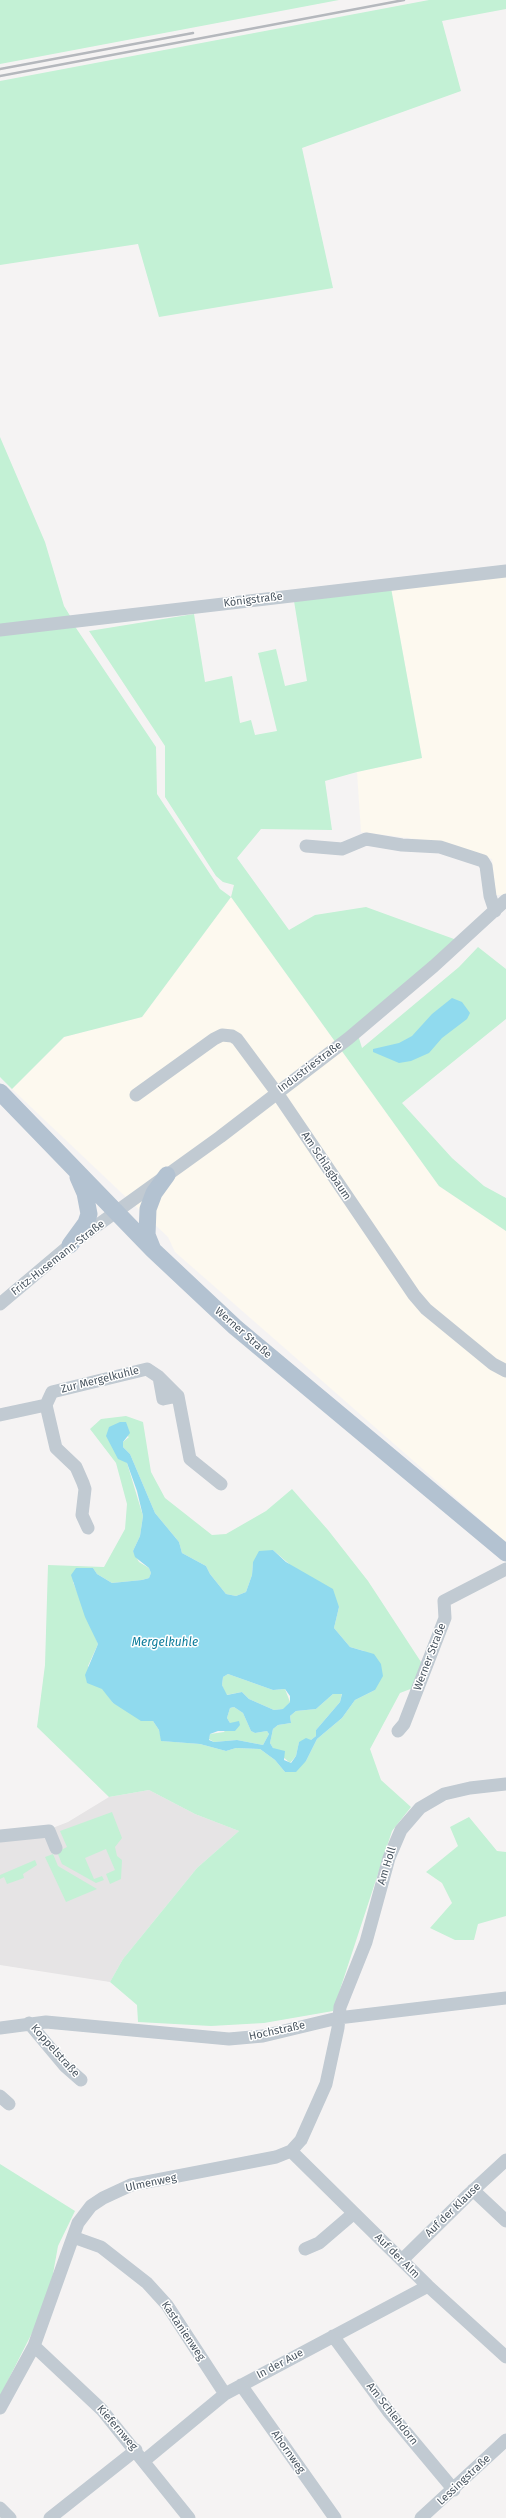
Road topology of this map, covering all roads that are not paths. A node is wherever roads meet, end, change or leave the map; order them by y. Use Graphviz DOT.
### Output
graph roads {
  1 [pos="506,571"];
  2 [pos="0,630"];
  3 [pos="306,846"];
  4 [pos="506,900"];
  5 [pos="495,910"];
  6 [pos="0,1092"];
  7 [pos="277,1093"];
  8 [pos="136,1095"];
  9 [pos="75,1170"];
  10 [pos="167,1175"];
  11 [pos="116,1212"];
  12 [pos="70,1246"];
  13 [pos="153,1250"];
  14 [pos="0,1304"];
  15 [pos="506,1371"];
  16 [pos="46,1405"];
  17 [pos="0,1415"];
  18 [pos="221,1484"];
  19 [pos="88,1528"];
  20 [pos="506,1553"];
  21 [pos="506,1569"];
  22 [pos="398,1730"];
  23 [pos="506,1784"];
  24 [pos="0,1836"];
  25 [pos="56,1848"];
  26 [pos="506,1998"];
  27 [pos="338,2018"];
  28 [pos="29,2023"];
  29 [pos="0,2028"];
  30 [pos="81,2080"];
  31 [pos="291,2151"];
  32 [pos="506,2160"];
  33 [pos="473,2190"];
  34 [pos="354,2213"];
  35 [pos="506,2221"];
  36 [pos="73,2237"];
  37 [pos="305,2249"];
  38 [pos="402,2260"];
  39 [pos="428,2286"];
  40 [pos="333,2336"];
  41 [pos="34,2346"];
  42 [pos="506,2357"];
  43 [pos="241,2385"];
  44 [pos="225,2394"];
  45 [pos="0,2408"];
  46 [pos="506,2440"];
  47 [pos="136,2450"];
  48 [pos="145,2460"];
  49 [pos="454,2490"];
  50 [pos="0,2508"];
  51 [pos="10,2518"];
  52 [pos="50,2518"];
  53 [pos="189,2518"];
  54 [pos="335,2518"];
  55 [pos="421,2518"];
  1 -- 2 [label="street, Königstraße"];
  3 -- 5 [label="street"];
  4 -- 5 [label="street, Industriestraße"];
  5 -- 7 [label="street, Industriestraße"];
  6 -- 9 [label="main road, Werner Straße"];
  7 -- 8 [label="street, Am Schlagbaum"];
  7 -- 10 [label="street, Industriestraße"];
  7 -- 15 [label="street, Am Schlagbaum"];
  9 -- 11 [label="main road, Werner Straße"];
  9 -- 12 [label="main road"];
  10 -- 11 [label="street, Industriestraße"];
  10 -- 13 [label="main road"];
  11 -- 12 [label="street, Fritz-Husemann-Straße"];
  11 -- 13 [label="main road, Werner Straße"];
  12 -- 14 [label="street, Fritz-Husemann-Straße"];
  13 -- 20 [label="main road, Werner Straße"];
  16 -- 17 [label="street"];
  16 -- 18 [label="street, Zur Mergelkuhle"];
  16 -- 19 [label="street"];
  21 -- 22 [label="street, Werner Straße"];
  23 -- 27 [label="street, Am Holl"];
  24 -- 25 [label="street"];
  26 -- 27 [label="street, Hochstraße"];
  27 -- 28 [label="street, Hochstraße"];
  27 -- 31 [label="street"];
  28 -- 29 [label="street, Hochstraße"];
  28 -- 30 [label="street, Koppelstraße"];
  31 -- 34 [label="street, Auf der Alm"];
  31 -- 36 [label="street, Ulmenweg"];
  32 -- 33 [label="street, Auf der Klause"];
  33 -- 35 [label="street"];
  33 -- 38 [label="street, Auf der Klause"];
  34 -- 37 [label="street"];
  34 -- 38 [label="street, Auf der Alm"];
  36 -- 41 [label="street, Ulmenweg"];
  36 -- 44 [label="street, Kastanienweg"];
  38 -- 39 [label="street, Auf der Alm"];
  39 -- 40 [label="street, In der Aue"];
  39 -- 42 [label="street, Auf der Alm"];
  40 -- 43 [label="street, In der Aue"];
  40 -- 49 [label="street, Am Schlehdorn"];
  41 -- 45 [label="street, Ulmenweg"];
  41 -- 47 [label="street, Kiefernweg"];
  43 -- 44 [label="street, In der Aue"];
  43 -- 54 [label="street, Ahornweg"];
  44 -- 48 [label="street, In der Aue"];
  46 -- 49 [label="street, Lessingstraße"];
  47 -- 48 [label="street, Kiefernweg"];
  47 -- 52 [label="street"];
  48 -- 53 [label="street, Kiefernweg"];
  49 -- 55 [label="street, Lessingstraße"];
  50 -- 51 [label="street"];
}
